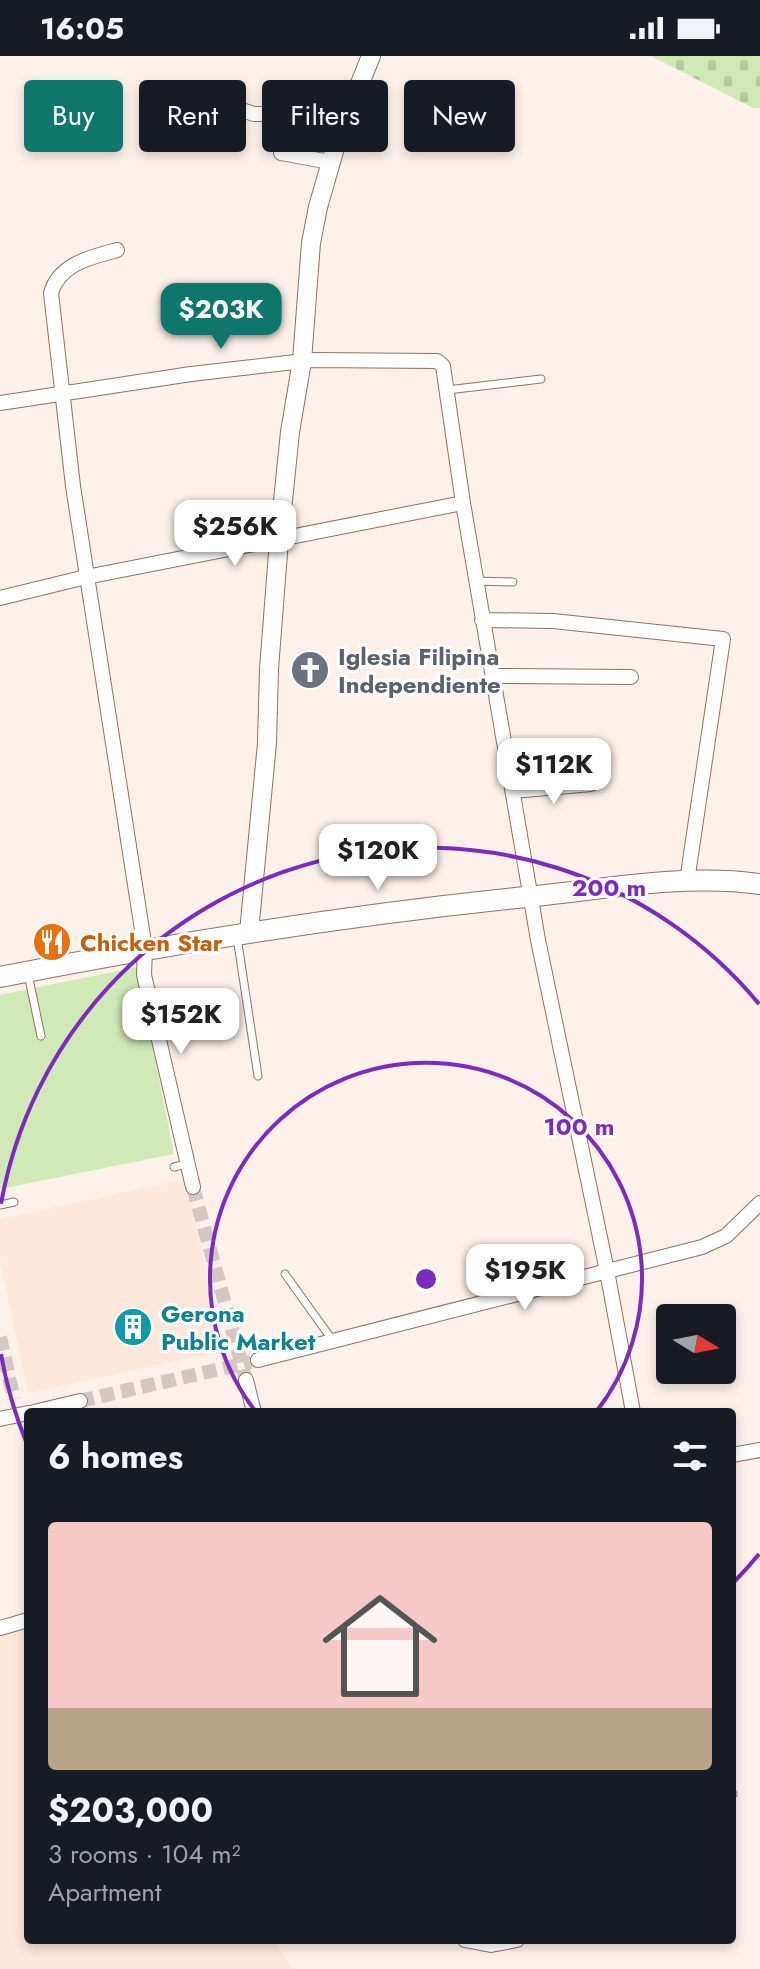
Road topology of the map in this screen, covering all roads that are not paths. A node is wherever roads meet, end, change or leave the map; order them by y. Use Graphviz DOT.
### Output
graph roads {
  1 [pos="371,56"];
  2 [pos="361,80"];
  3 [pos="333,152"];
  4 [pos="281,153"];
  5 [pos="330,162"];
  6 [pos="117,250"];
  7 [pos="302,361"];
  8 [pos="541,379"];
  9 [pos="447,390"];
  10 [pos="63,393"];
  11 [pos="0,403"];
  12 [pos="463,503"];
  13 [pos="279,540"];
  14 [pos="86,577"];
  15 [pos="476,581"];
  16 [pos="513,582"];
  17 [pos="0,598"];
  18 [pos="482,620"];
  19 [pos="493,676"];
  20 [pos="631,677"];
  21 [pos="591,784"];
  22 [pos="513,791"];
  23 [pos="687,881"];
  24 [pos="760,884"];
  25 [pos="531,896"];
  26 [pos="243,933"];
  27 [pos="145,949"];
  28 [pos="28,972"];
  29 [pos="0,977"];
  30 [pos="41,1036"];
  31 [pos="258,1076"];
  32 [pos="193,1187"];
  33 [pos="14,1202"];
  34 [pos="760,1203"];
  35 [pos="0,1205"];
  36 [pos="607,1271"];
  37 [pos="285,1274"];
  38 [pos="333,1341"];
  39 [pos="258,1360"];
  40 [pos="246,1380"];
  41 [pos="14,1399"];
  42 [pos="80,1401"];
  43 [pos="51,1408"];
  44 [pos="253,1408"];
  45 [pos="632,1408"];
  46 [pos="24,1412"];
  47 [pos="24,1414"];
  48 [pos="0,1419"];
  49 [pos="760,1450"];
  50 [pos="736,1454"];
  51 [pos="24,1621"];
  52 [pos="0,1628"];
  1 -- 2 [label="street"];
  3 -- 5 [label="street"];
  4 -- 5 [label="street"];
  5 -- 7 [label="street"];
  6 -- 10 [label="street"];
  7 -- 9 [label="street"];
  7 -- 10 [label="street"];
  7 -- 13 [label="street"];
  8 -- 9 [label="lane"];
  9 -- 12 [label="street"];
  10 -- 11 [label="street"];
  10 -- 14 [label="street"];
  12 -- 13 [label="street"];
  12 -- 15 [label="street"];
  13 -- 14 [label="street"];
  13 -- 26 [label="street"];
  14 -- 17 [label="street"];
  14 -- 27 [label="street"];
  15 -- 16 [label="lane"];
  15 -- 18 [label="street"];
  18 -- 19 [label="street"];
  18 -- 23 [label="street"];
  19 -- 20 [label="street"];
  19 -- 22 [label="street"];
  21 -- 22 [label="street"];
  22 -- 25 [label="street"];
  23 -- 24 [label="main road"];
  23 -- 25 [label="main road"];
  25 -- 26 [label="main road"];
  25 -- 36 [label="street"];
  26 -- 27 [label="main road"];
  26 -- 31 [label="lane"];
  27 -- 28 [label="main road"];
  27 -- 32 [label="street"];
  28 -- 29 [label="main road"];
  28 -- 30 [label="lane"];
  33 -- 35 [label="lane"];
  34 -- 36 [label="street"];
  36 -- 38 [label="street"];
  36 -- 45 [label="street"];
  37 -- 38 [label="lane"];
  38 -- 39 [label="street"];
  40 -- 44 [label="street"];
  41 -- 46 [label="street"];
  42 -- 43 [label="street"];
  47 -- 48 [label="street"];
  49 -- 50 [label="street"];
  51 -- 52 [label="street"];
}
